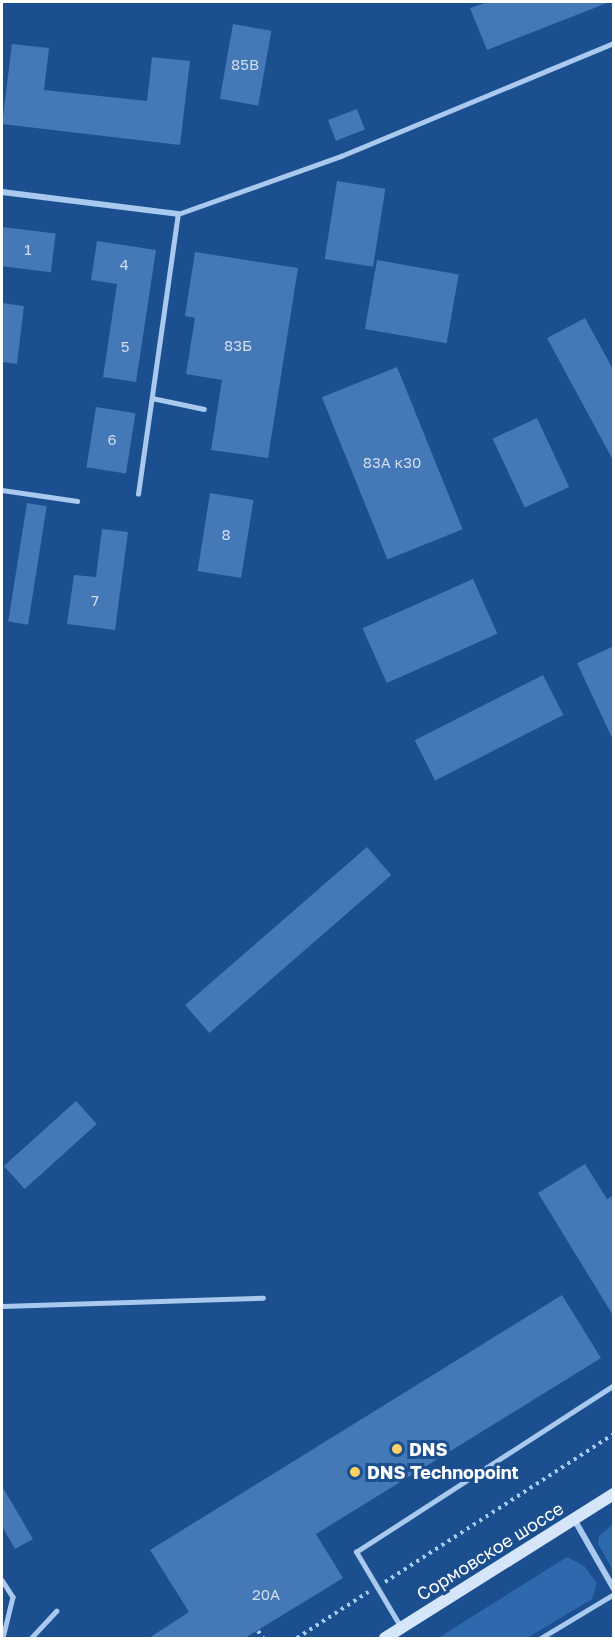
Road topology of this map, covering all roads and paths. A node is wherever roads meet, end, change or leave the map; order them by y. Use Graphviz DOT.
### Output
graph roads {
  1 [pos="614,43"];
  2 [pos="2,192"];
  3 [pos="178,214"];
  4 [pos="152,398"];
  5 [pos="204,409"];
  6 [pos="2,490"];
  7 [pos="138,494"];
  8 [pos="77,501"];
  9 [pos="263,1298"];
  10 [pos="2,1306"];
  11 [pos="614,1385"];
  12 [pos="614,1434"];
  13 [pos="614,1494"];
  14 [pos="574,1519"];
  15 [pos="2,1580"];
  16 [pos="376,1587"];
  17 [pos="614,1591"];
  18 [pos="56,1611"];
  19 [pos="401,1628"];
  20 [pos="258,1631"];
  21 [pos="3,1638"];
  22 [pos="31,1638"];
  23 [pos="263,1638"];
  24 [pos="297,1638"];
  25 [pos="385,1638"];
  26 [pos="541,1638"];
  1 -- 3 [label="lane"];
  2 -- 3 [label="street"];
  3 -- 4 [label="lane"];
  4 -- 5 [label="lane"];
  4 -- 7 [label="lane"];
  6 -- 8 [label="lane"];
  9 -- 10 [label="lane"];
  11 -- 16 [label="lane"];
  12 -- 16 [label="path"];
  13 -- 14 [label="main road, Сормовское шоссе"];
  14 -- 17 [label="street"];
  14 -- 19 [label="main road, Сормовское шоссе"];
  15 -- 21 [label="lane"];
  16 -- 19 [label="lane"];
  16 -- 24 [label="path"];
  17 -- 26 [label="lane"];
  18 -- 22 [label="lane"];
  19 -- 25 [label="main road, Сормовское шоссе"];
  20 -- 23 [label="path"];
}
